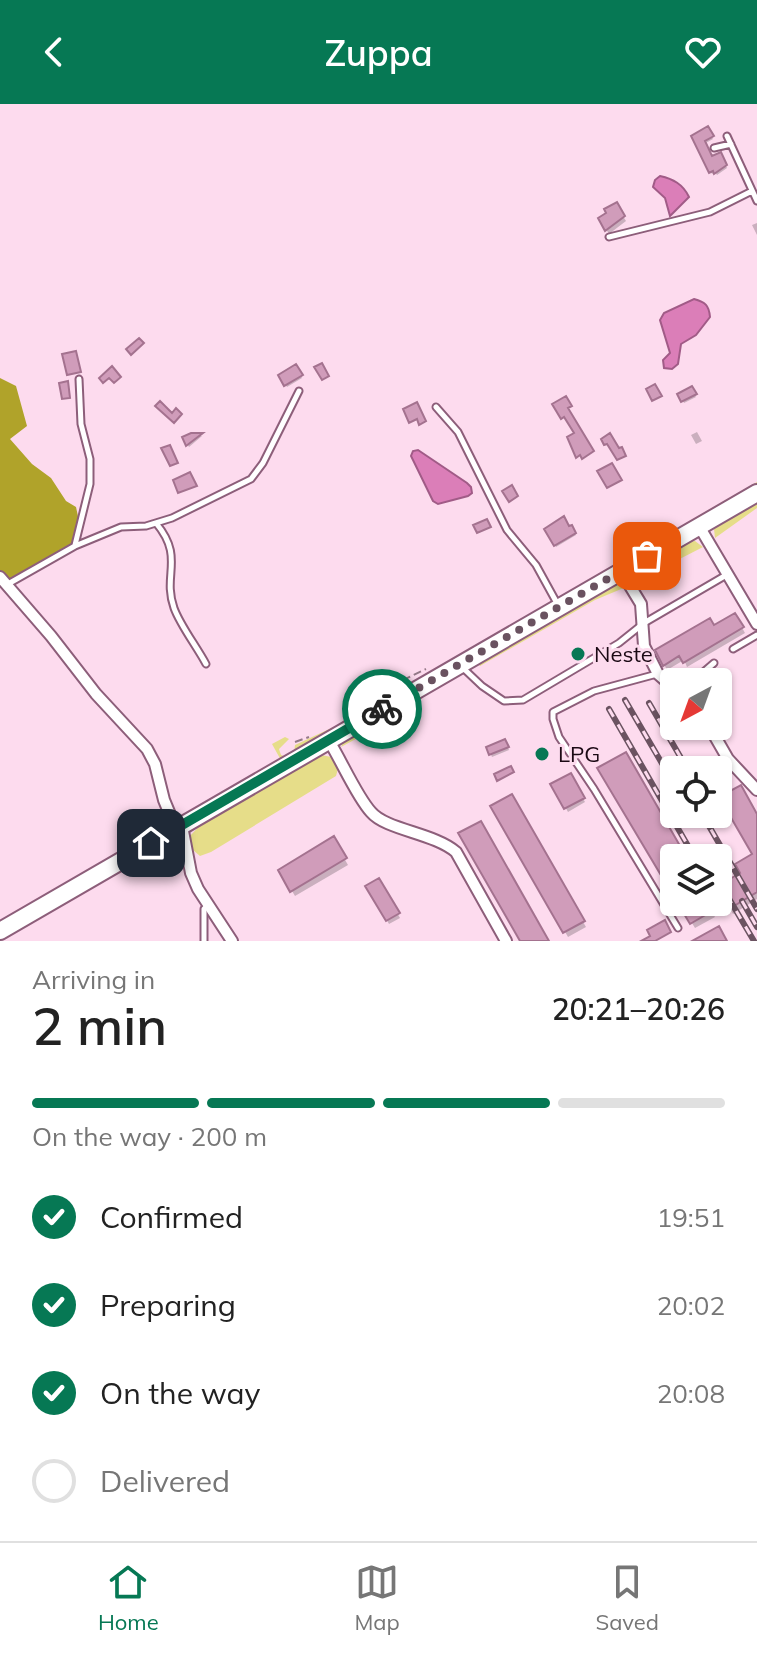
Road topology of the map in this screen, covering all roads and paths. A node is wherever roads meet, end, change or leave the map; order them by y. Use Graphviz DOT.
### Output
graph roads {
  1 [pos="727,136"];
  2 [pos="731,144"];
  3 [pos="714,148"];
  4 [pos="752,191"];
  5 [pos="757,201"];
  6 [pos="609,237"];
  7 [pos="79,379"];
  8 [pos="299,391"];
  9 [pos="436,407"];
  10 [pos="757,493"];
  11 [pos="156,523"];
  12 [pos="699,526"];
  13 [pos="75,546"];
  14 [pos="621,571"];
  15 [pos="728,574"];
  16 [pos="4,581"];
  17 [pos="558,606"];
  18 [pos="644,623"];
  19 [pos="757,624"];
  20 [pos="757,635"];
  21 [pos="733,649"];
  22 [pos="460,663"];
  23 [pos="714,663"];
  24 [pos="206,664"];
  25 [pos="708,668"];
  26 [pos="658,674"];
  27 [pos="717,740"];
  28 [pos="329,741"];
  29 [pos="757,790"];
  30 [pos="179,827"];
  31 [pos="207,906"];
  32 [pos="678,928"];
  33 [pos="0,931"];
  34 [pos="204,941"];
  35 [pos="232,941"];
  36 [pos="506,941"];
  1 -- 2 [label="lane"];
  2 -- 3 [label="lane"];
  2 -- 4 [label="lane"];
  4 -- 5 [label="lane"];
  4 -- 6 [label="lane"];
  7 -- 13 [label="lane"];
  8 -- 11 [label="lane"];
  9 -- 17 [label="lane"];
  10 -- 12 [label="main road"];
  11 -- 13 [label="lane"];
  11 -- 24 [label="lane"];
  12 -- 14 [label="main road"];
  12 -- 15 [label="street"];
  13 -- 16 [label="lane"];
  14 -- 17 [label="main road"];
  14 -- 18 [label="street"];
  15 -- 18 [label="lane"];
  15 -- 19 [label="street"];
  16 -- 30 [label="street"];
  17 -- 22 [label="main road"];
  18 -- 22 [label="lane"];
  18 -- 26 [label="street"];
  20 -- 21 [label="lane"];
  22 -- 28 [label="main road"];
  23 -- 25 [label="lane"];
  26 -- 32 [label="lane"];
  27 -- 29 [label="street"];
  28 -- 30 [label="main road"];
  28 -- 36 [label="street"];
  30 -- 31 [label="street"];
  30 -- 33 [label="main road"];
  31 -- 34 [label="lane"];
  31 -- 35 [label="street"];
}
